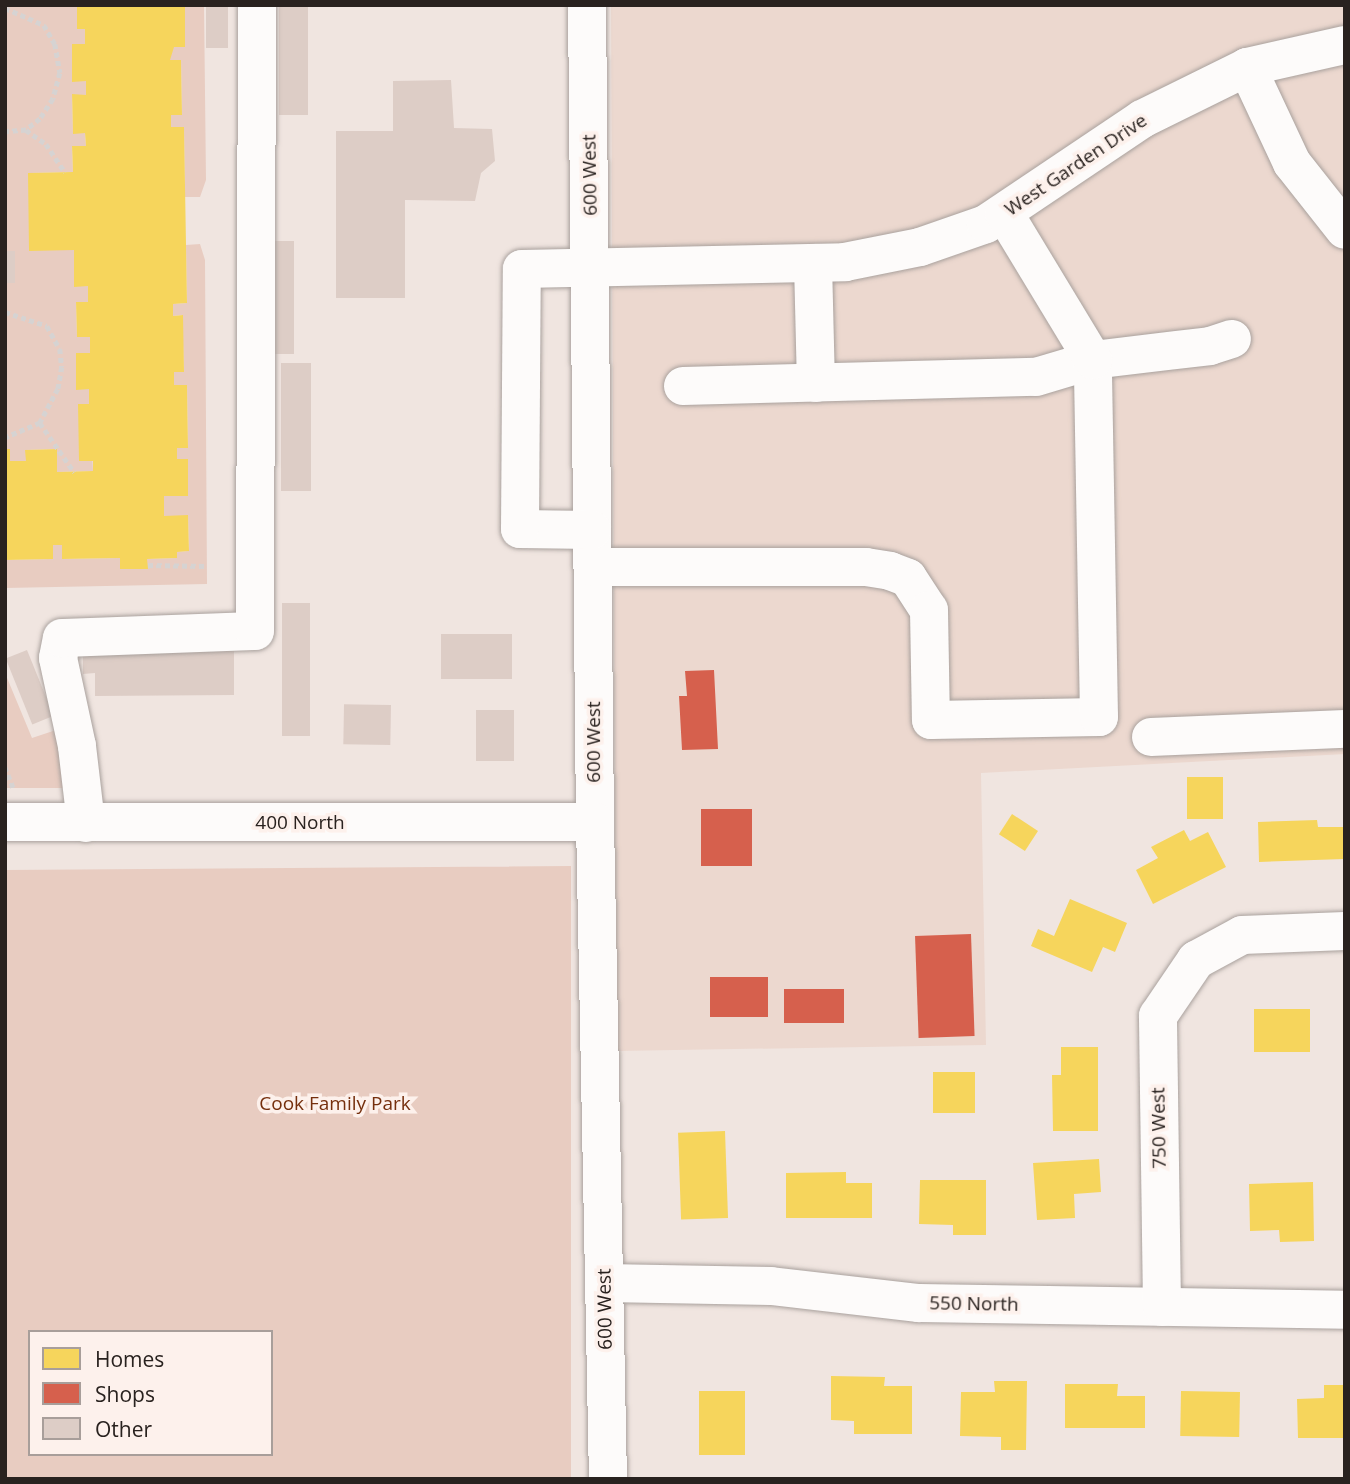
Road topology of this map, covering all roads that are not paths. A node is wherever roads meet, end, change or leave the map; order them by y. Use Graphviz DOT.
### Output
graph roads {
  1 [pos="257,5"];
  2 [pos="587,5"];
  3 [pos="1345,45"];
  4 [pos="1247,67"];
  5 [pos="1004,213"];
  6 [pos="1345,230"];
  7 [pos="813,263"];
  8 [pos="591,270"];
  9 [pos="1232,339"];
  10 [pos="1093,360"];
  11 [pos="816,383"];
  12 [pos="683,386"];
  13 [pos="592,530"];
  14 [pos="593,567"];
  15 [pos="1345,729"];
  16 [pos="1151,737"];
  17 [pos="10,806"];
  18 [pos="595,822"];
  19 [pos="86,823"];
  20 [pos="1345,931"];
  21 [pos="605,1283"];
  22 [pos="1162,1307"];
  23 [pos="1345,1310"];
  24 [pos="608,1479"];
  1 -- 19 [label="street"];
  2 -- 8 [label="street, 600 West"];
  3 -- 4 [label="street, West Garden Drive"];
  4 -- 5 [label="street, West Garden Drive"];
  4 -- 6 [label="street"];
  5 -- 7 [label="street, West Garden Drive"];
  5 -- 10 [label="street"];
  7 -- 8 [label="street, West Garden Drive"];
  7 -- 11 [label="street"];
  8 -- 13 [label="street, 600 West"];
  8 -- 13 [label="street, West Garden Drive"];
  9 -- 10 [label="street"];
  10 -- 11 [label="street"];
  10 -- 14 [label="street"];
  11 -- 12 [label="street"];
  13 -- 14 [label="street, 600 West"];
  14 -- 18 [label="street, 600 West"];
  15 -- 16 [label="street"];
  17 -- 19 [label="street, 400 North"];
  18 -- 19 [label="street, 400 North"];
  18 -- 21 [label="street, 600 West"];
  20 -- 22 [label="street, 750 West"];
  21 -- 22 [label="street, 550 North"];
  21 -- 24 [label="street, 600 West"];
  22 -- 23 [label="street, 550 North"];
}
